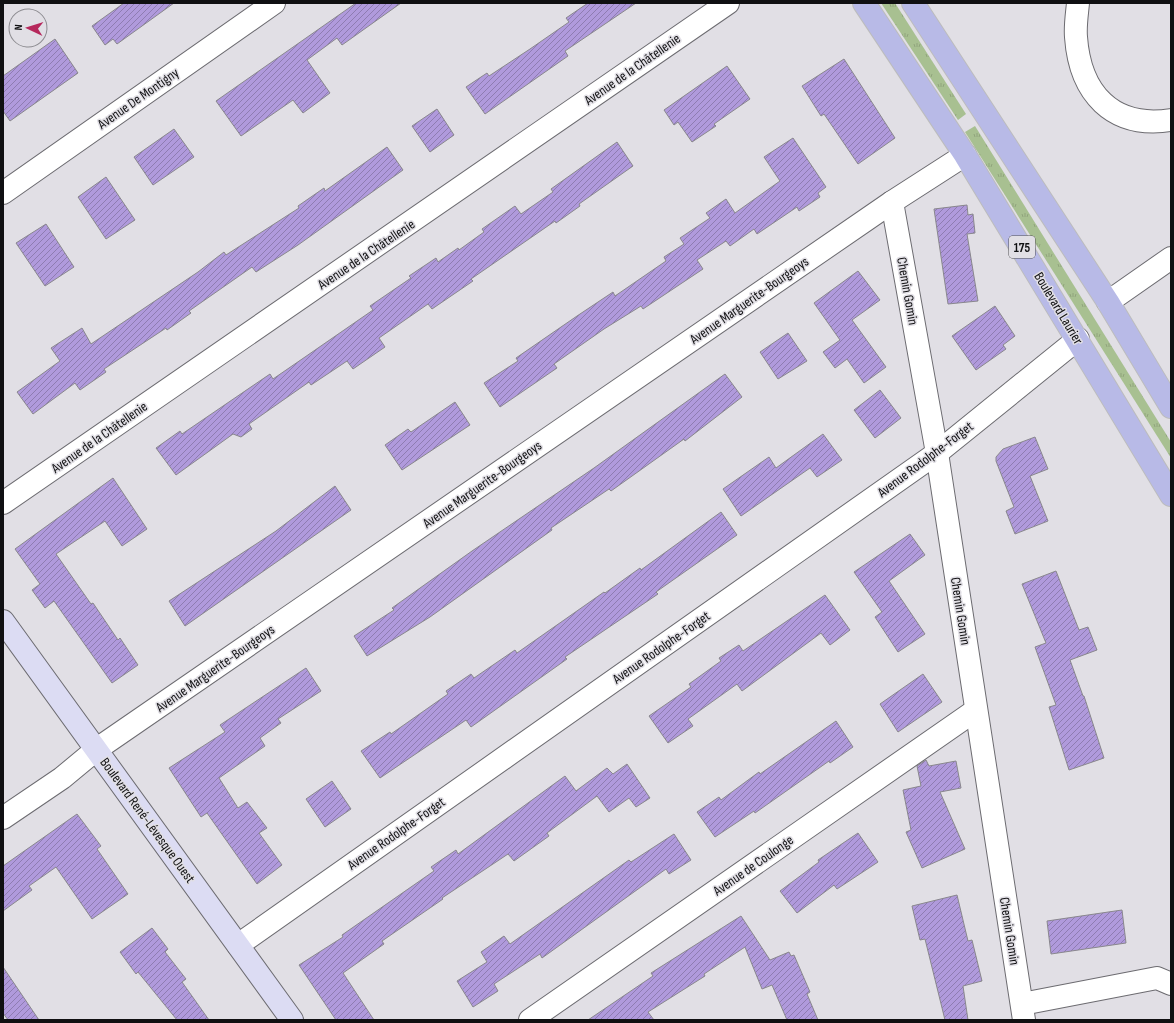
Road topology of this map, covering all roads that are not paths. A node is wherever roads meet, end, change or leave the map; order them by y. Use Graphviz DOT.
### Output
graph roads {
  1 [pos="274,3"];
  2 [pos="728,3"];
  3 [pos="864,3"];
  4 [pos="913,3"];
  5 [pos="1078,3"];
  6 [pos="1171,120"];
  7 [pos="965,155"];
  8 [pos="3,193"];
  9 [pos="892,202"];
  10 [pos="1171,258"];
  11 [pos="1108,302"];
  12 [pos="1078,339"];
  13 [pos="1171,407"];
  14 [pos="936,453"];
  15 [pos="1171,495"];
  16 [pos="3,503"];
  17 [pos="3,621"];
  18 [pos="976,710"];
  19 [pos="97,749"];
  20 [pos="3,818"];
  21 [pos="238,945"];
  22 [pos="1171,984"];
  23 [pos="1023,1012"];
  24 [pos="292,1020"];
  25 [pos="530,1020"];
  1 -- 8 [label="street, Avenue De Montigny"];
  2 -- 16 [label="street, Avenue de la Châtellenie"];
  3 -- 7 [label="main road, Boulevard Laurier / 175"];
  4 -- 11 [label="main road"];
  5 -- 6 [label="street"];
  7 -- 9 [label="street, Avenue Marguerite-Bourgeoys"];
  7 -- 12 [label="main road, Boulevard Laurier / 175"];
  9 -- 14 [label="street, Chemin Gomin"];
  9 -- 19 [label="street, Avenue Marguerite-Bourgeoys"];
  10 -- 11 [label="street"];
  11 -- 13 [label="main road"];
  12 -- 14 [label="street, Avenue Rodolphe-Forget"];
  12 -- 15 [label="main road, Boulevard Laurier / 175"];
  14 -- 18 [label="street, Chemin Gomin"];
  14 -- 21 [label="street, Avenue Rodolphe-Forget"];
  17 -- 19 [label="main road, Boulevard René-Lévesque Ouest"];
  18 -- 23 [label="street, Chemin Gomin"];
  18 -- 25 [label="street, Avenue de Coulonge"];
  19 -- 20 [label="street, Avenue Marguerite-Bourgeoys"];
  19 -- 21 [label="main road, Boulevard René-Lévesque Ouest"];
  21 -- 24 [label="main road, Boulevard René-Lévesque Ouest"];
  22 -- 23 [label="street"];
}
